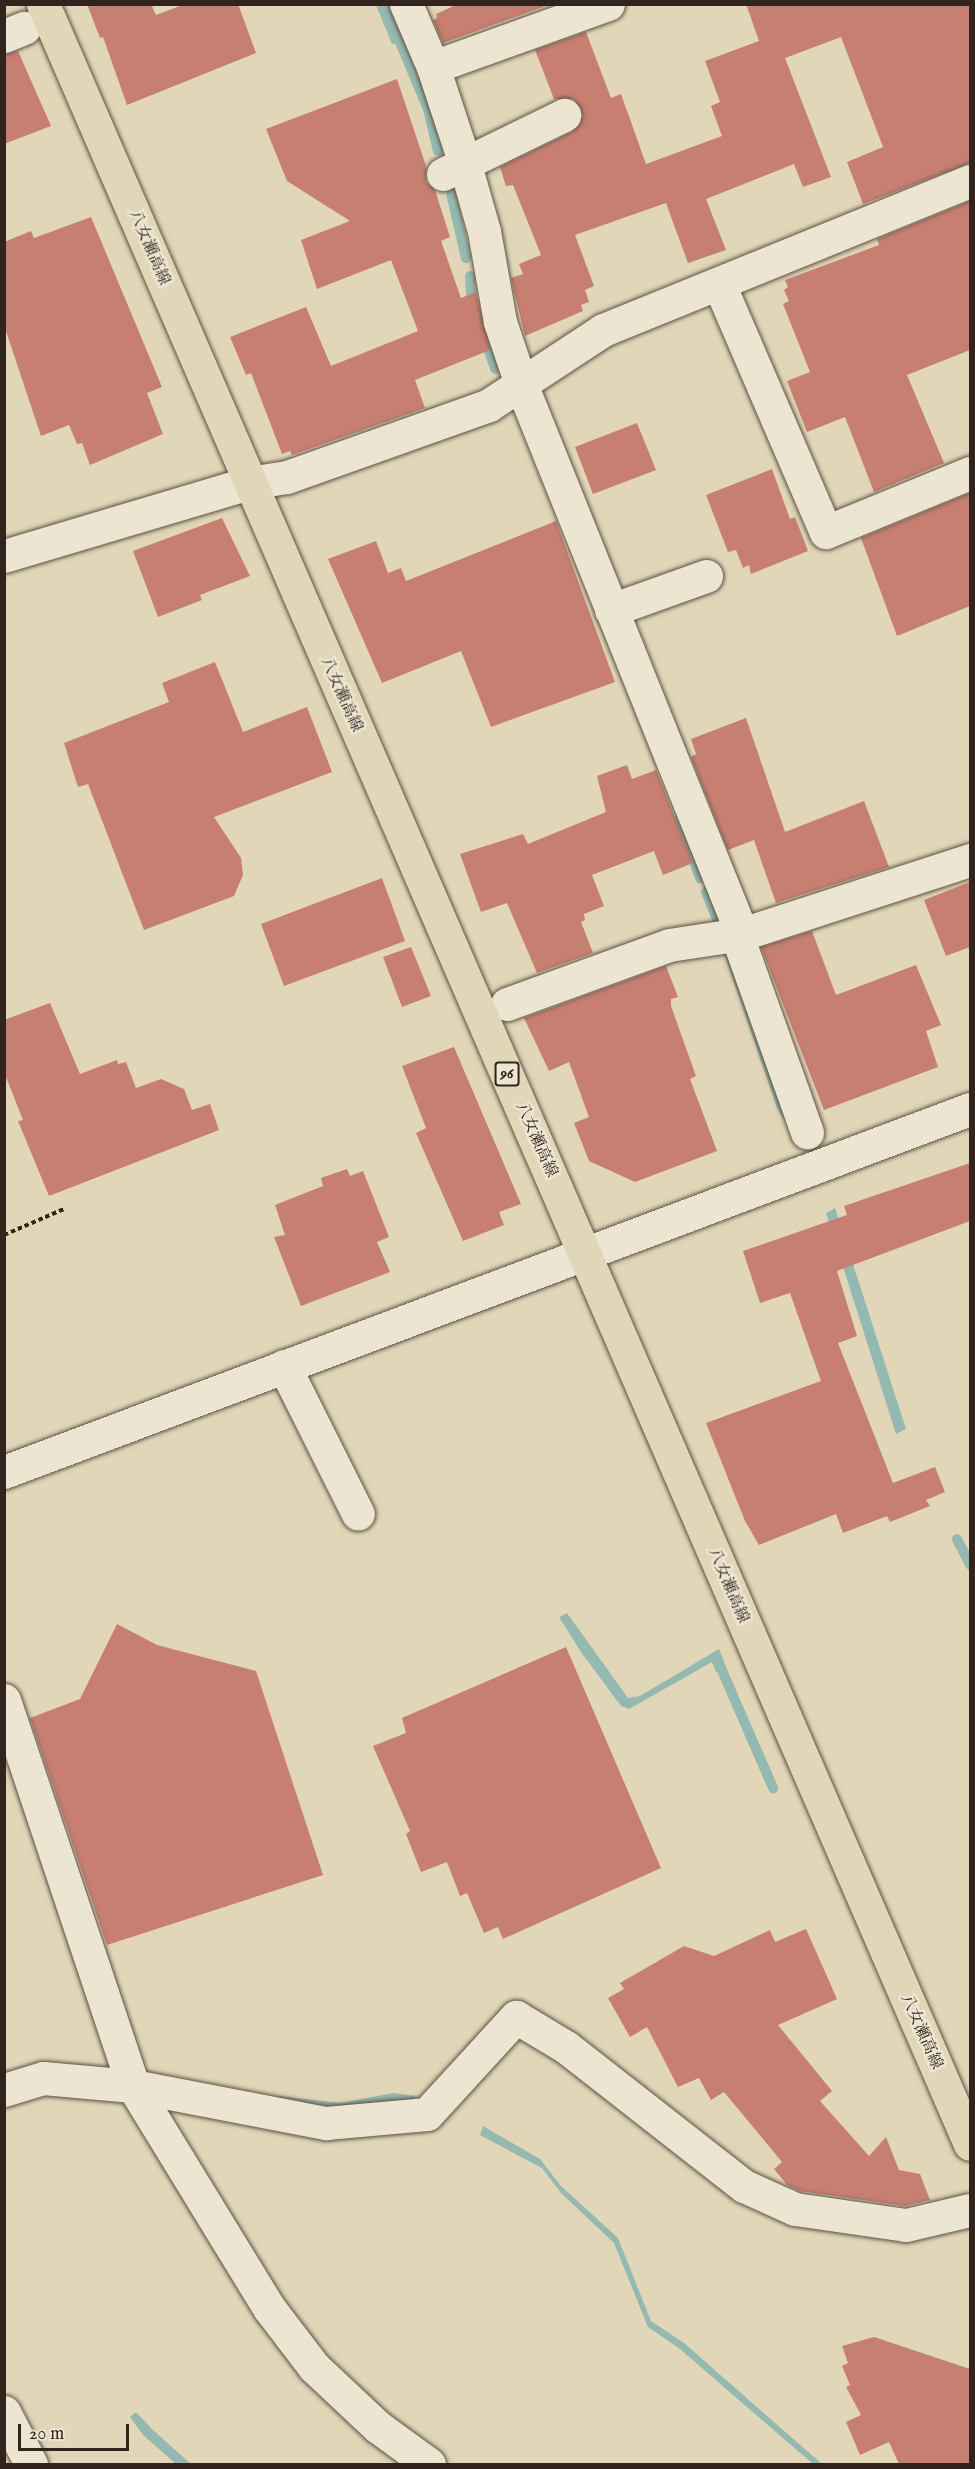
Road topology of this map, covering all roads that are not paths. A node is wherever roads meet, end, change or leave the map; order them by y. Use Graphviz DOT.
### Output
graph roads {
  1 [pos="406,4"];
  2 [pos="608,4"];
  3 [pos="24,23"];
  4 [pos="429,60"];
  5 [pos="564,115"];
  6 [pos="454,168"];
  7 [pos="970,181"];
  8 [pos="719,284"];
  9 [pos="521,384"];
  10 [pos="970,472"];
  11 [pos="249,483"];
  12 [pos="4,556"];
  13 [pos="706,576"];
  14 [pos="611,610"];
  15 [pos="970,860"];
  16 [pos="742,934"];
  17 [pos="507,1004"];
  18 [pos="970,1109"];
  19 [pos="807,1132"];
  20 [pos="586,1252"];
  21 [pos="284,1366"];
  22 [pos="4,1472"];
  23 [pos="358,1514"];
  24 [pos="4,1700"];
  25 [pos="133,2086"];
  26 [pos="4,2090"];
  27 [pos="970,2144"];
  28 [pos="970,2210"];
  29 [pos="8,2428"];
  30 [pos="31,2464"];
  31 [pos="429,2464"];
  1 -- 4 [label="street"];
  2 -- 4 [label="street"];
  3 -- 11 [label="main road, 八女瀬高線 / 96"];
  4 -- 6 [label="street"];
  5 -- 6 [label="street"];
  6 -- 9 [label="street"];
  7 -- 8 [label="street"];
  8 -- 9 [label="street"];
  8 -- 10 [label="street"];
  9 -- 11 [label="street"];
  9 -- 14 [label="street"];
  11 -- 12 [label="street"];
  11 -- 20 [label="main road, 八女瀬高線 / 96"];
  13 -- 14 [label="street"];
  14 -- 16 [label="street"];
  15 -- 16 [label="street"];
  16 -- 17 [label="street"];
  16 -- 19 [label="street"];
  18 -- 20 [label="street"];
  20 -- 21 [label="street"];
  20 -- 27 [label="main road, 八女瀬高線 / 96"];
  21 -- 22 [label="street"];
  21 -- 23 [label="street"];
  24 -- 25 [label="street"];
  25 -- 26 [label="street"];
  25 -- 28 [label="street"];
  25 -- 31 [label="street"];
  29 -- 30 [label="street"];
}
